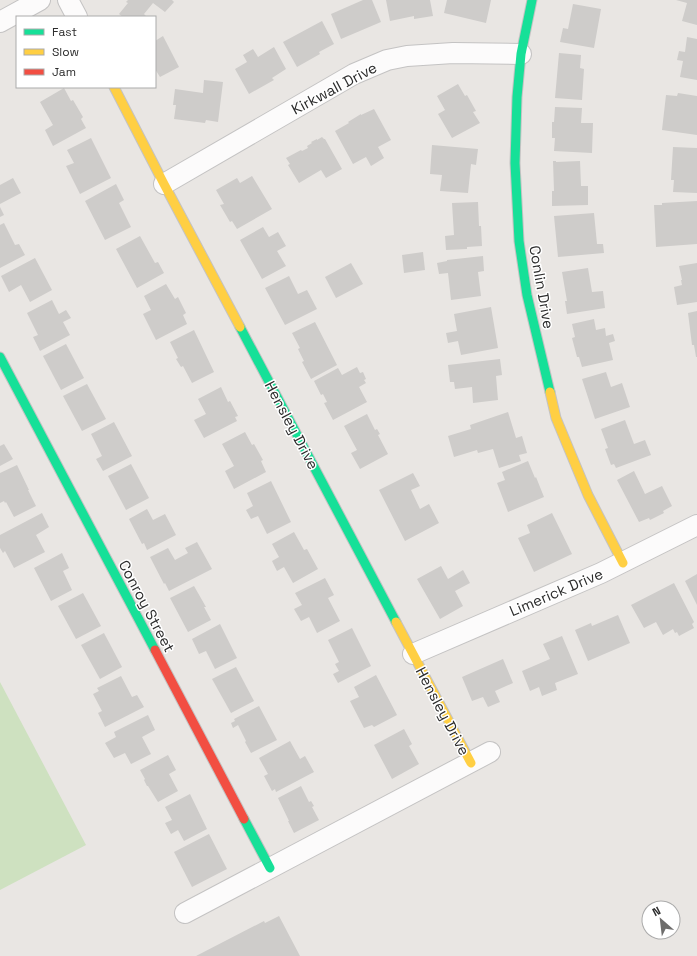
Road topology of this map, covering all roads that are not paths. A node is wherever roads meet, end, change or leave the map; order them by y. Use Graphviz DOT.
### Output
graph roads {
  1 [pos="40,0"];
  2 [pos="68,0"];
  3 [pos="532,0"];
  4 [pos="76,16"];
  5 [pos="0,22"];
  6 [pos="521,54"];
  7 [pos="115,88"];
  8 [pos="164,184"];
  9 [pos="0,357"];
  10 [pos="697,524"];
  11 [pos="623,563"];
  12 [pos="413,654"];
  13 [pos="490,752"];
  14 [pos="471,763"];
  15 [pos="270,868"];
  16 [pos="185,913"];
  1 -- 5 [label="street"];
  2 -- 4 [label="street"];
  3 -- 6 [label="street, Conlin Drive"];
  6 -- 8 [label="street, Kirkwall Drive"];
  6 -- 11 [label="street, Conlin Drive"];
  7 -- 8 [label="street, Hensley Drive"];
  8 -- 12 [label="street, Hensley Drive"];
  9 -- 15 [label="street, Conroy Street"];
  10 -- 11 [label="street, Limerick Drive"];
  11 -- 12 [label="street, Limerick Drive"];
  12 -- 14 [label="street, Hensley Drive"];
  13 -- 14 [label="street"];
  14 -- 15 [label="street"];
  15 -- 16 [label="street"];
}
